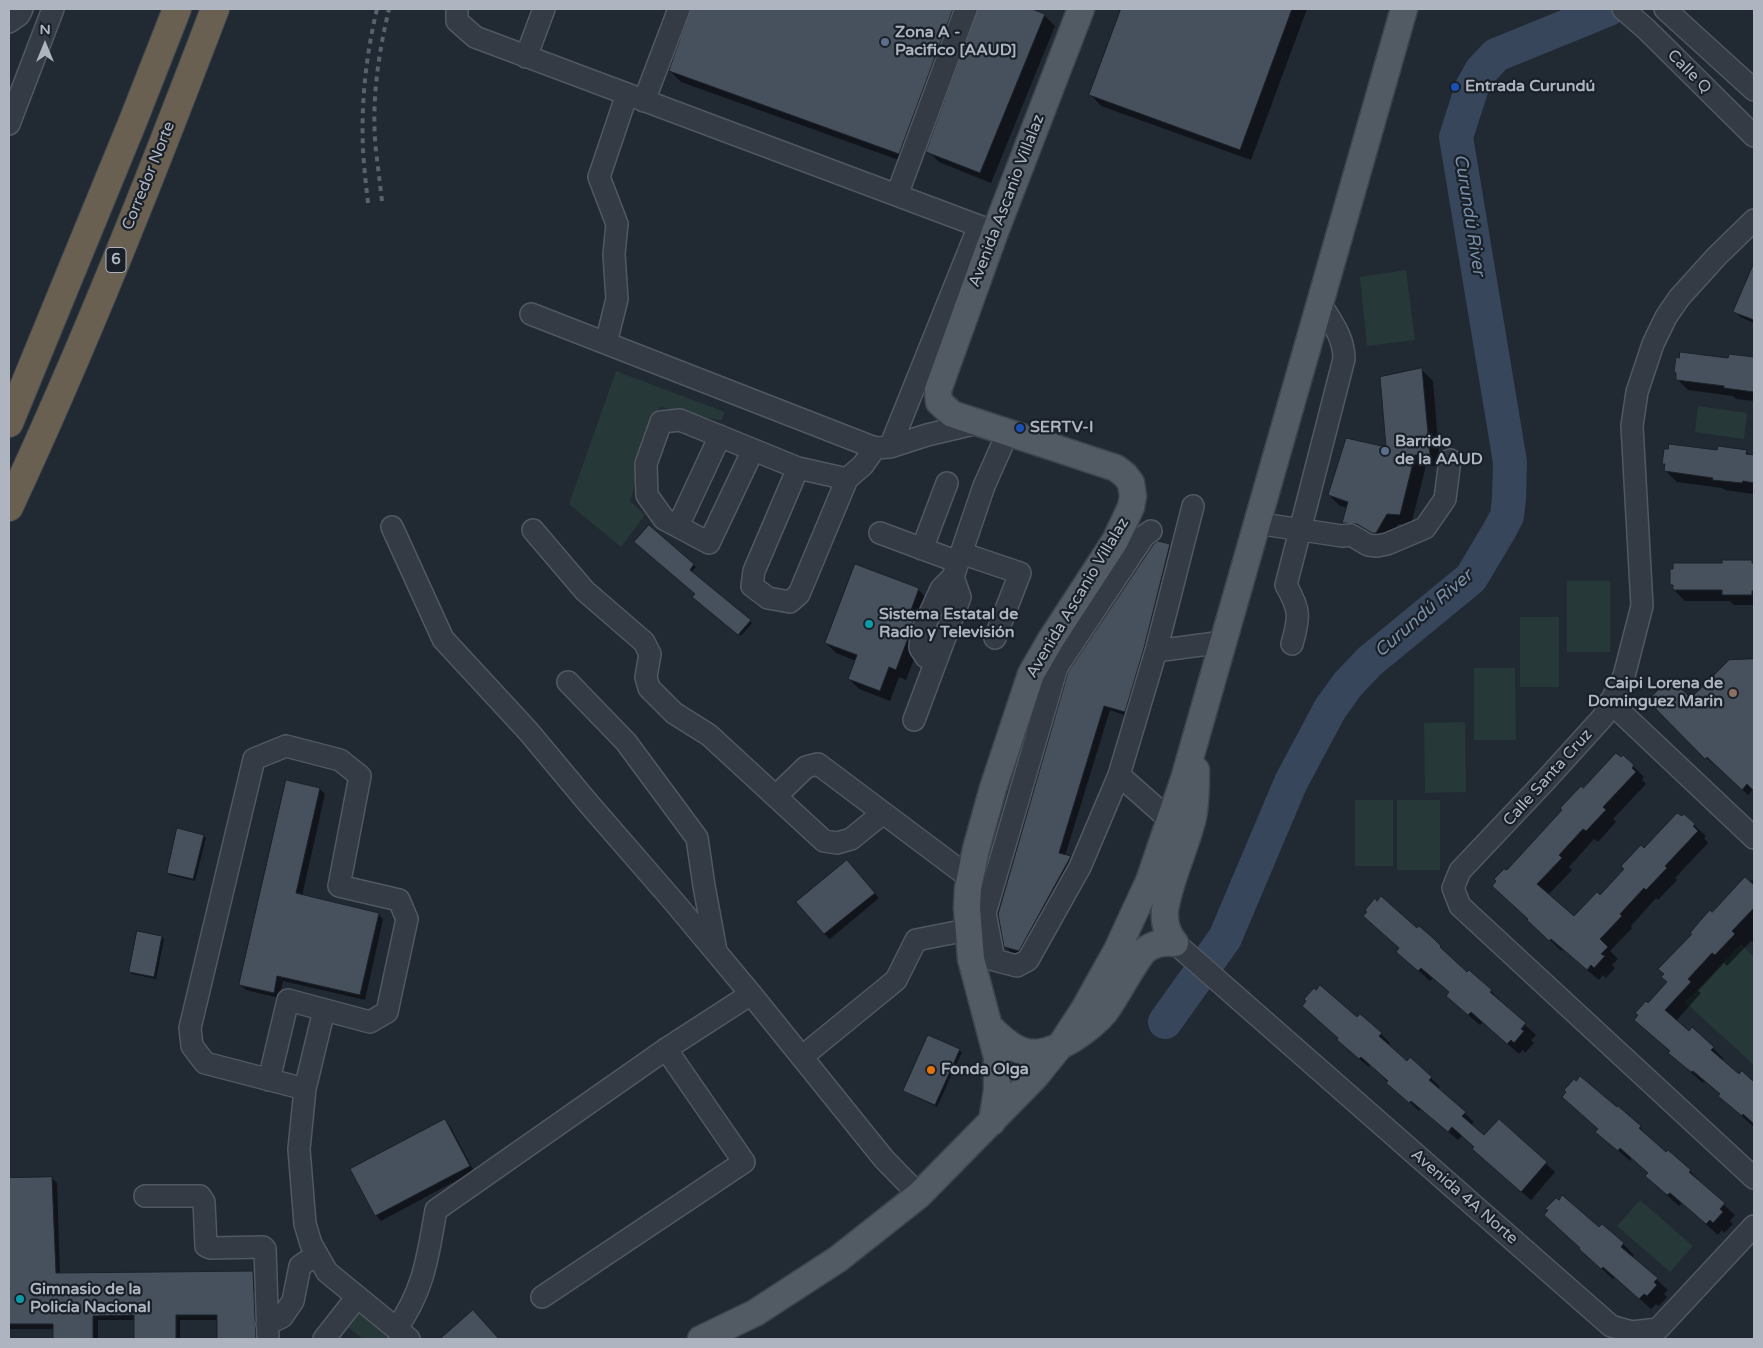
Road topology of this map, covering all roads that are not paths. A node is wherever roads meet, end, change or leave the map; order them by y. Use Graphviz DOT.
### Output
graph roads {
  1 [pos="22,9"];
  2 [pos="177,9"];
  3 [pos="215,9"];
  4 [pos="457,9"];
  5 [pos="544,9"];
  6 [pos="679,9"];
  7 [pos="966,9"];
  8 [pos="1081,9"];
  9 [pos="1623,9"];
  10 [pos="49,13"];
  11 [pos="1670,13"];
  12 [pos="1404,16"];
  13 [pos="9,22"];
  14 [pos="526,57"];
  15 [pos="1754,90"];
  16 [pos="636,98"];
  17 [pos="9,124"];
  18 [pos="1754,136"];
  19 [pos="897,195"];
  20 [pos="1754,220"];
  21 [pos="987,229"];
  22 [pos="1320,303"];
  23 [pos="531,314"];
  24 [pos="606,343"];
  25 [pos="9,423"];
  26 [pos="978,423"];
  27 [pos="1008,432"];
  28 [pos="720,436"];
  29 [pos="882,448"];
  30 [pos="753,450"];
  31 [pos="1450,460"];
  32 [pos="798,468"];
  33 [pos="847,479"];
  34 [pos="947,483"];
  35 [pos="1193,506"];
  36 [pos="9,507"];
  37 [pos="1125,523"];
  38 [pos="1256,523"];
  39 [pos="678,526"];
  40 [pos="392,527"];
  41 [pos="534,530"];
  42 [pos="1300,530"];
  43 [pos="1151,531"];
  44 [pos="880,533"];
  45 [pos="1184,542"];
  46 [pos="922,549"];
  47 [pos="958,564"];
  48 [pos="995,638"];
  49 [pos="1223,642"];
  50 [pos="1292,644"];
  51 [pos="1156,651"];
  52 [pos="568,682"];
  53 [pos="1610,702"];
  54 [pos="914,720"];
  55 [pos="1196,737"];
  56 [pos="1119,775"];
  57 [pos="776,796"];
  58 [pos="883,813"];
  59 [pos="1171,821"];
  60 [pos="1754,838"];
  61 [pos="970,878"];
  62 [pos="968,930"];
  63 [pos="1179,946"];
  64 [pos="717,953"];
  65 [pos="751,994"];
  66 [pos="324,1010"];
  67 [pos="989,1026"];
  68 [pos="1060,1046"];
  69 [pos="666,1049"];
  70 [pos="803,1056"];
  71 [pos="269,1080"];
  72 [pos="305,1089"];
  73 [pos="992,1122"];
  74 [pos="1754,1178"];
  75 [pos="919,1195"];
  76 [pos="145,1196"];
  77 [pos="1754,1226"];
  78 [pos="317,1254"];
  79 [pos="357,1297"];
  80 [pos="542,1297"];
  81 [pos="268,1332"];
  82 [pos="403,1334"];
  83 [pos="324,1339"];
  84 [pos="701,1339"];
  1 -- 13 [label="street"];
  2 -- 25 [label="highway, 6"];
  3 -- 36 [label="highway, Corredor Norte / 6"];
  4 -- 14 [label="street"];
  5 -- 14 [label="street"];
  6 -- 16 [label="street"];
  7 -- 19 [label="street"];
  8 -- 21 [label="main road, Avenida Ascanio Villalaz"];
  9 -- 18 [label="street, Calle Q"];
  10 -- 17 [label="street"];
  11 -- 15 [label="street, Calle Q"];
  12 -- 22 [label="main road"];
  14 -- 16 [label="street"];
  16 -- 19 [label="street"];
  16 -- 24 [label="street"];
  19 -- 21 [label="street"];
  20 -- 53 [label="street, Calle Santa Cruz"];
  21 -- 26 [label="main road, Avenida Ascanio Villalaz"];
  21 -- 29 [label="street"];
  22 -- 38 [label="main road"];
  22 -- 42 [label="street"];
  23 -- 24 [label="street"];
  24 -- 29 [label="street"];
  26 -- 27 [label="main road, Avenida Ascanio Villalaz"];
  26 -- 29 [label="street"];
  27 -- 37 [label="main road, Avenida Ascanio Villalaz"];
  27 -- 47 [label="street"];
  28 -- 30 [label="street"];
  28 -- 39 [label="street"];
  28 -- 39 [label="street"];
  29 -- 33 [label="street"];
  30 -- 32 [label="street"];
  30 -- 39 [label="street"];
  31 -- 42 [label="street"];
  32 -- 33 [label="street"];
  32 -- 33 [label="street"];
  34 -- 46 [label="street"];
  35 -- 45 [label="street"];
  37 -- 43 [label="street"];
  37 -- 61 [label="main road, Avenida Ascanio Villalaz"];
  38 -- 42 [label="street"];
  38 -- 49 [label="main road"];
  40 -- 64 [label="street"];
  41 -- 57 [label="street"];
  42 -- 50 [label="street"];
  43 -- 45 [label="street"];
  43 -- 56 [label="street"];
  44 -- 46 [label="street"];
  45 -- 51 [label="street"];
  46 -- 47 [label="street"];
  47 -- 48 [label="street"];
  47 -- 54 [label="street"];
  49 -- 51 [label="street"];
  49 -- 55 [label="main road"];
  51 -- 56 [label="street"];
  52 -- 64 [label="street"];
  53 -- 60 [label="street"];
  53 -- 74 [label="street, Calle Santa Cruz"];
  55 -- 59 [label="main road"];
  55 -- 63 [label="main road"];
  56 -- 59 [label="street"];
  57 -- 58 [label="street"];
  57 -- 58 [label="street"];
  58 -- 61 [label="street"];
  59 -- 68 [label="main road"];
  61 -- 62 [label="main road, Avenida Ascanio Villalaz"];
  62 -- 67 [label="main road, Avenida Ascanio Villalaz"];
  62 -- 70 [label="street"];
  63 -- 68 [label="main road"];
  63 -- 77 [label="street, Avenida 4A Norte"];
  64 -- 65 [label="street"];
  65 -- 69 [label="street"];
  65 -- 70 [label="street"];
  66 -- 71 [label="street"];
  66 -- 71 [label="street"];
  66 -- 72 [label="street"];
  67 -- 68 [label="main road"];
  67 -- 73 [label="main road, Avenida Ascanio Villalaz"];
  68 -- 73 [label="main road"];
  69 -- 80 [label="street"];
  69 -- 82 [label="street"];
  70 -- 75 [label="street"];
  71 -- 72 [label="street"];
  72 -- 78 [label="street"];
  73 -- 75 [label="main road"];
  75 -- 84 [label="main road"];
  76 -- 81 [label="street"];
  78 -- 79 [label="street"];
  78 -- 81 [label="street"];
  79 -- 82 [label="street"];
  79 -- 83 [label="street"];
}
